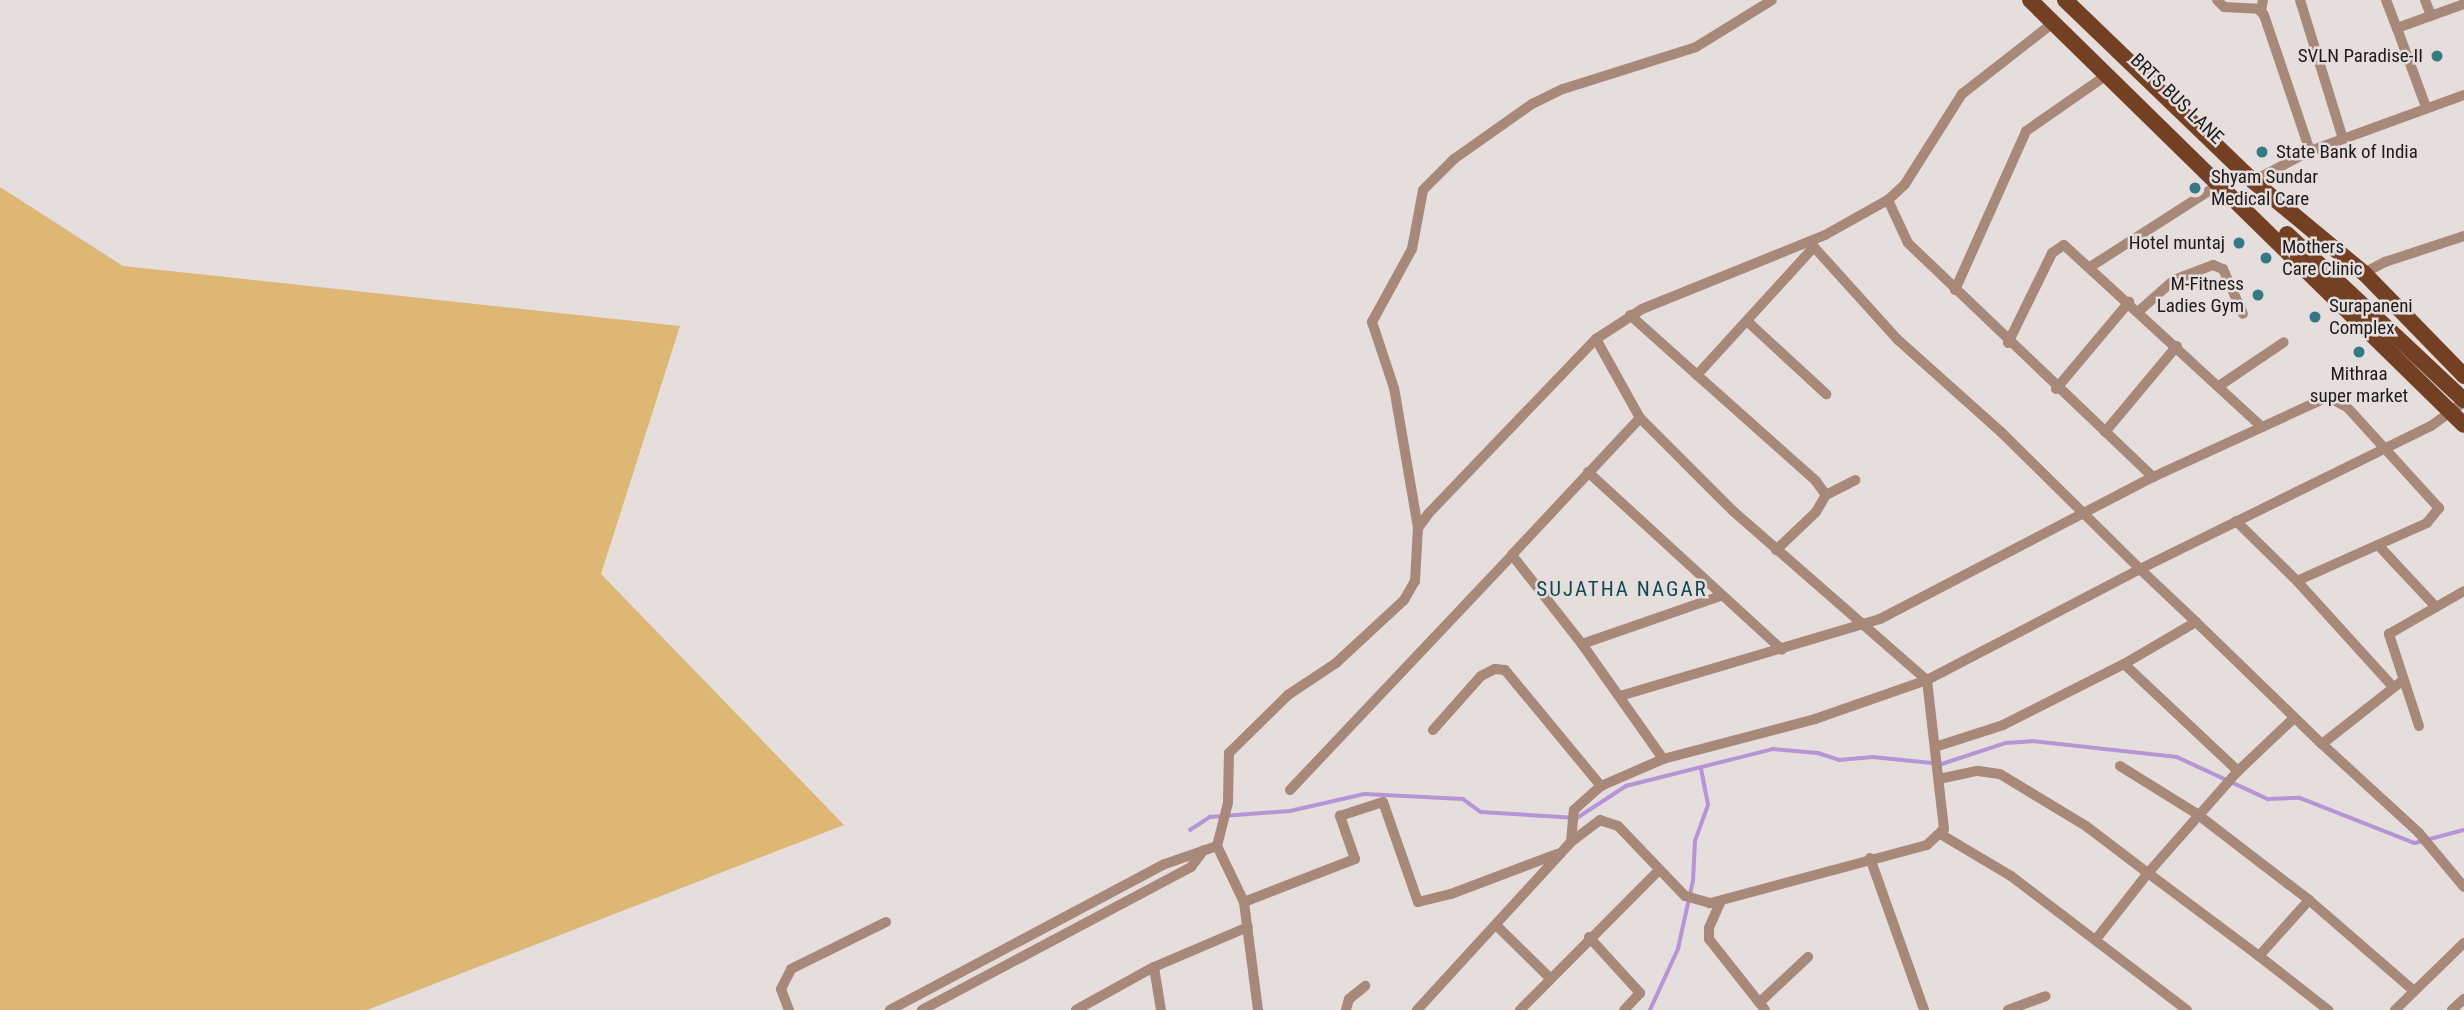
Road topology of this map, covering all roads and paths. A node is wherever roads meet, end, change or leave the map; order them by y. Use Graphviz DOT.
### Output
graph roads {
  1 [pos="1772,0"];
  2 [pos="2030,0"];
  3 [pos="2045,0"];
  4 [pos="2065,0"];
  5 [pos="2217,0"];
  6 [pos="2300,0"];
  7 [pos="2386,0"];
  8 [pos="2425,0"];
  9 [pos="2464,4"];
  10 [pos="2262,5"];
  11 [pos="2431,16"];
  12 [pos="2053,23"];
  13 [pos="2397,27"];
  14 [pos="2106,75"];
  15 [pos="2464,95"];
  16 [pos="2426,107"];
  17 [pos="2343,139"];
  18 [pos="2310,151"];
  19 [pos="2252,181"];
  20 [pos="2220,184"];
  21 [pos="1888,200"];
  22 [pos="2464,236"];
  23 [pos="1811,244"];
  24 [pos="2090,267"];
  25 [pos="2364,274"];
  26 [pos="1955,290"];
  27 [pos="2129,302"];
  28 [pos="2139,311"];
  29 [pos="2244,314"];
  30 [pos="1630,315"];
  31 [pos="1747,321"];
  32 [pos="1596,339"];
  33 [pos="2284,342"];
  34 [pos="2008,343"];
  35 [pos="2177,346"];
  36 [pos="1697,375"];
  37 [pos="2464,376"];
  38 [pos="2219,386"];
  39 [pos="2056,389"];
  40 [pos="1826,394"];
  41 [pos="2464,401"];
  42 [pos="2452,413"];
  43 [pos="1640,418"];
  44 [pos="2464,425"];
  45 [pos="2262,427"];
  46 [pos="2105,432"];
  47 [pos="2387,448"];
  48 [pos="1588,472"];
  49 [pos="2153,477"];
  50 [pos="1855,480"];
  51 [pos="1826,495"];
  52 [pos="2083,512"];
  53 [pos="2236,522"];
  54 [pos="1418,528"];
  55 [pos="2378,545"];
  56 [pos="1776,550"];
  57 [pos="1512,555"];
  58 [pos="2140,569"];
  59 [pos="2297,581"];
  60 [pos="2464,591"];
  61 [pos="1721,596"];
  62 [pos="2436,607"];
  63 [pos="2196,622"];
  64 [pos="1861,625"];
  65 [pos="1582,644"];
  66 [pos="1782,650"];
  67 [pos="2124,664"];
  68 [pos="1927,680"];
  69 [pos="2397,684"];
  70 [pos="1620,696"];
  71 [pos="2294,718"];
  72 [pos="2419,726"];
  73 [pos="1433,730"];
  74 [pos="2322,744"];
  75 [pos="1935,749"];
  76 [pos="1663,759"];
  77 [pos="2120,766"];
  78 [pos="2236,773"];
  79 [pos="1939,776"];
  80 [pos="1601,786"];
  81 [pos="1290,790"];
  82 [pos="2197,814"];
  83 [pos="1942,835"];
  84 [pos="1571,842"];
  85 [pos="1217,846"];
  86 [pos="1204,850"];
  87 [pos="1560,853"];
  88 [pos="1870,858"];
  89 [pos="1659,870"];
  90 [pos="2148,873"];
  91 [pos="2464,887"];
  92 [pos="2309,900"];
  93 [pos="1244,902"];
  94 [pos="1720,903"];
  95 [pos="886,922"];
  96 [pos="1496,925"];
  97 [pos="1248,927"];
  98 [pos="1589,937"];
  99 [pos="2097,938"];
  100 [pos="2464,943"];
  101 [pos="2259,956"];
  102 [pos="1808,957"];
  103 [pos="1154,967"];
  104 [pos="1549,977"];
  105 [pos="1365,986"];
  106 [pos="2414,991"];
  107 [pos="2046,996"];
  108 [pos="2464,999"];
  109 [pos="1762,1006"];
  110 [pos="789,1010"];
  111 [pos="890,1010"];
  112 [pos="922,1010"];
  113 [pos="1076,1010"];
  114 [pos="1161,1010"];
  115 [pos="1258,1010"];
  116 [pos="1346,1010"];
  117 [pos="1417,1010"];
  118 [pos="1520,1010"];
  119 [pos="1624,1010"];
  120 [pos="1924,1010"];
  121 [pos="2008,1010"];
  122 [pos="2187,1010"];
  123 [pos="2328,1010"];
  124 [pos="2395,1010"];
  125 [pos="2452,1010"];
  1 -- 54 [label="street"];
  2 -- 12 [label="main road"];
  3 -- 41 [label="main road, BRTS BUS LANE"];
  4 -- 19 [label="main road"];
  5 -- 10 [label="street"];
  6 -- 17 [label="street"];
  7 -- 13 [label="street"];
  8 -- 11 [label="street"];
  9 -- 11 [label="street"];
  10 -- 18 [label="street"];
  11 -- 13 [label="street"];
  12 -- 14 [label="main road"];
  12 -- 21 [label="street"];
  13 -- 16 [label="street"];
  14 -- 20 [label="main road"];
  14 -- 26 [label="street"];
  15 -- 16 [label="street"];
  16 -- 17 [label="street"];
  17 -- 18 [label="street"];
  18 -- 19 [label="street"];
  19 -- 25 [label="main road"];
  20 -- 24 [label="street"];
  20 -- 42 [label="main road"];
  21 -- 23 [label="street"];
  21 -- 26 [label="street"];
  22 -- 25 [label="street"];
  23 -- 30 [label="street"];
  23 -- 31 [label="street"];
  23 -- 52 [label="street"];
  24 -- 27 [label="street"];
  24 -- 34 [label="street"];
  25 -- 37 [label="main road"];
  26 -- 34 [label="street"];
  27 -- 28 [label="street"];
  27 -- 39 [label="street"];
  28 -- 29 [label="street"];
  28 -- 35 [label="street"];
  30 -- 32 [label="street"];
  30 -- 36 [label="street"];
  31 -- 36 [label="street"];
  31 -- 40 [label="street"];
  32 -- 43 [label="street"];
  32 -- 54 [label="street"];
  33 -- 38 [label="street"];
  34 -- 39 [label="street"];
  35 -- 38 [label="street"];
  35 -- 46 [label="street"];
  36 -- 51 [label="street"];
  38 -- 45 [label="street"];
  39 -- 46 [label="street"];
  41 -- 42 [label="street"];
  42 -- 44 [label="main road"];
  42 -- 47 [label="street"];
  43 -- 48 [label="street"];
  43 -- 56 [label="street"];
  45 -- 47 [label="street"];
  45 -- 49 [label="street"];
  46 -- 49 [label="street"];
  47 -- 53 [label="street"];
  47 -- 55 [label="street"];
  48 -- 57 [label="street"];
  48 -- 61 [label="street"];
  49 -- 52 [label="street"];
  50 -- 51 [label="street"];
  51 -- 56 [label="street"];
  52 -- 58 [label="street"];
  52 -- 64 [label="street"];
  53 -- 58 [label="street"];
  53 -- 59 [label="street"];
  54 -- 85 [label="street"];
  55 -- 59 [label="street"];
  55 -- 62 [label="street"];
  56 -- 64 [label="street"];
  57 -- 65 [label="street"];
  57 -- 81 [label="street"];
  58 -- 63 [label="street"];
  58 -- 68 [label="street"];
  59 -- 69 [label="street"];
  60 -- 62 [label="street"];
  61 -- 65 [label="street"];
  61 -- 66 [label="street"];
  62 -- 69 [label="street"];
  63 -- 67 [label="street"];
  63 -- 71 [label="street"];
  64 -- 66 [label="street"];
  64 -- 68 [label="street"];
  65 -- 70 [label="street"];
  66 -- 70 [label="street"];
  67 -- 75 [label="street"];
  67 -- 78 [label="street"];
  68 -- 75 [label="street"];
  68 -- 76 [label="street"];
  69 -- 72 [label="street"];
  69 -- 74 [label="street"];
  70 -- 76 [label="street"];
  71 -- 74 [label="street"];
  71 -- 78 [label="street"];
  73 -- 80 [label="street"];
  74 -- 91 [label="street"];
  75 -- 79 [label="street"];
  76 -- 80 [label="street"];
  77 -- 82 [label="street"];
  78 -- 82 [label="street"];
  79 -- 83 [label="street"];
  79 -- 90 [label="street"];
  80 -- 84 [label="street"];
  82 -- 90 [label="street"];
  82 -- 92 [label="street"];
  83 -- 88 [label="street"];
  83 -- 99 [label="street"];
  84 -- 87 [label="street"];
  84 -- 89 [label="street"];
  85 -- 86 [label="street"];
  85 -- 93 [label="street"];
  86 -- 111 [label="street"];
  86 -- 112 [label="street"];
  87 -- 93 [label="street"];
  87 -- 96 [label="street"];
  88 -- 94 [label="street"];
  88 -- 120 [label="street"];
  89 -- 94 [label="street"];
  89 -- 98 [label="street"];
  90 -- 99 [label="street"];
  90 -- 101 [label="street"];
  92 -- 101 [label="street"];
  92 -- 106 [label="street"];
  93 -- 97 [label="street"];
  94 -- 109 [label="street"];
  95 -- 110 [label="street"];
  96 -- 104 [label="street"];
  96 -- 117 [label="street"];
  97 -- 103 [label="street"];
  97 -- 115 [label="street"];
  98 -- 104 [label="street"];
  98 -- 119 [label="street"];
  99 -- 122 [label="street"];
  100 -- 106 [label="street"];
  101 -- 123 [label="street"];
  102 -- 109 [label="street"];
  103 -- 113 [label="street"];
  103 -- 114 [label="street"];
  104 -- 118 [label="street"];
  105 -- 116 [label="street"];
  106 -- 124 [label="street"];
  107 -- 121 [label="street"];
  108 -- 125 [label="street"];
}
